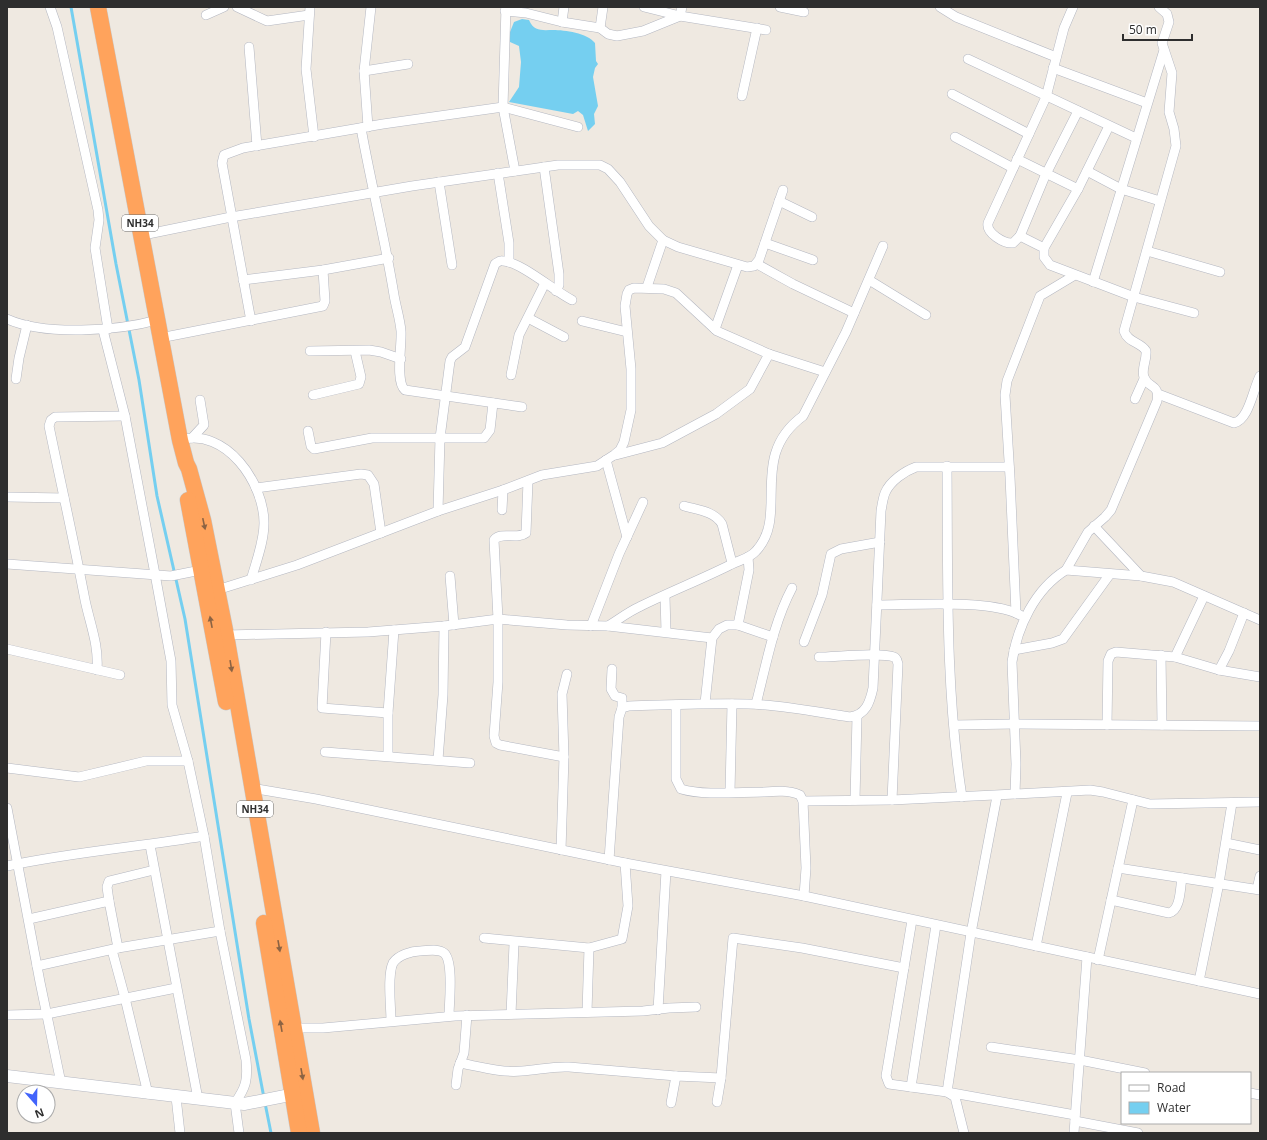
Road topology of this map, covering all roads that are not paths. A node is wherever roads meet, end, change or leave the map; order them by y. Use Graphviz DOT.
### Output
graph roads {
  1 [pos="50,7"];
  2 [pos="98,7"];
  3 [pos="224,7"];
  4 [pos="237,7"];
  5 [pos="371,7"];
  6 [pos="564,7"];
  7 [pos="603,7"];
  8 [pos="644,7"];
  9 [pos="780,7"];
  10 [pos="940,7"];
  11 [pos="1073,7"];
  12 [pos="1159,7"];
  13 [pos="506,9"];
  14 [pos="525,10"];
  15 [pos="309,11"];
  16 [pos="681,11"];
  17 [pos="804,12"];
  18 [pos="206,14"];
  19 [pos="562,22"];
  20 [pos="600,28"];
  21 [pos="249,47"];
  22 [pos="1164,50"];
  23 [pos="1056,57"];
  24 [pos="968,59"];
  25 [pos="408,64"];
  26 [pos="1053,68"];
  27 [pos="364,71"];
  28 [pos="952,94"];
  29 [pos="742,96"];
  30 [pos="1046,96"];
  31 [pos="1147,103"];
  32 [pos="503,108"];
  33 [pos="1078,111"];
  34 [pos="1109,126"];
  35 [pos="364,127"];
  36 [pos="578,127"];
  37 [pos="1029,134"];
  38 [pos="314,137"];
  39 [pos="955,137"];
  40 [pos="1136,138"];
  41 [pos="257,146"];
  42 [pos="1017,159"];
  43 [pos="544,167"];
  44 [pos="1013,168"];
  45 [pos="515,170"];
  46 [pos="1087,171"];
  47 [pos="498,173"];
  48 [pos="1047,174"];
  49 [pos="439,182"];
  50 [pos="1078,189"];
  51 [pos="1121,189"];
  52 [pos="783,190"];
  53 [pos="373,192"];
  54 [pos="779,201"];
  55 [pos="1160,201"];
  56 [pos="231,217"];
  57 [pos="812,217"];
  58 [pos="143,236"];
  59 [pos="1020,236"];
  60 [pos="663,240"];
  61 [pos="765,243"];
  62 [pos="883,246"];
  63 [pos="1044,248"];
  64 [pos="1147,251"];
  65 [pos="389,258"];
  66 [pos="814,260"];
  67 [pos="509,262"];
  68 [pos="756,264"];
  69 [pos="452,265"];
  70 [pos="738,265"];
  71 [pos="322,270"];
  72 [pos="1220,272"];
  73 [pos="1075,275"];
  74 [pos="243,280"];
  75 [pos="869,280"];
  76 [pos="1093,282"];
  77 [pos="545,283"];
  78 [pos="647,287"];
  79 [pos="556,291"];
  80 [pos="1134,297"];
  81 [pos="572,300"];
  82 [pos="854,313"];
  83 [pos="1194,314"];
  84 [pos="926,315"];
  85 [pos="528,318"];
  86 [pos="7,319"];
  87 [pos="157,320"];
  88 [pos="251,321"];
  89 [pos="582,321"];
  90 [pos="27,325"];
  91 [pos="106,329"];
  92 [pos="715,329"];
  93 [pos="627,332"];
  94 [pos="564,337"];
  95 [pos="160,338"];
  96 [pos="355,351"];
  97 [pos="310,352"];
  98 [pos="769,354"];
  99 [pos="401,359"];
  100 [pos="825,372"];
  101 [pos="511,375"];
  102 [pos="1260,376"];
  103 [pos="16,379"];
  104 [pos="1144,379"];
  105 [pos="1158,394"];
  106 [pos="313,395"];
  107 [pos="445,395"];
  108 [pos="1135,398"];
  109 [pos="200,400"];
  110 [pos="493,403"];
  111 [pos="522,407"];
  112 [pos="125,416"];
  113 [pos="308,432"];
  114 [pos="440,438"];
  115 [pos="186,439"];
  116 [pos="610,458"];
  117 [pos="186,463"];
  118 [pos="947,466"];
  119 [pos="1010,467"];
  120 [pos="528,481"];
  121 [pos="256,488"];
  122 [pos="503,490"];
  123 [pos="7,497"];
  124 [pos="64,498"];
  125 [pos="643,502"];
  126 [pos="684,506"];
  127 [pos="438,510"];
  128 [pos="502,510"];
  129 [pos="1094,526"];
  130 [pos="381,533"];
  131 [pos="627,537"];
  132 [pos="880,542"];
  133 [pos="748,557"];
  134 [pos="732,563"];
  135 [pos="7,564"];
  136 [pos="79,568"];
  137 [pos="1066,570"];
  138 [pos="196,572"];
  139 [pos="155,574"];
  140 [pos="1110,574"];
  141 [pos="450,576"];
  142 [pos="1141,576"];
  143 [pos="250,580"];
  144 [pos="792,588"];
  145 [pos="217,590"];
  146 [pos="665,596"];
  147 [pos="1204,596"];
  148 [pos="877,605"];
  149 [pos="948,605"];
  150 [pos="1244,613"];
  151 [pos="1021,616"];
  152 [pos="498,619"];
  153 [pos="1260,620"];
  154 [pos="454,625"];
  155 [pos="738,625"];
  156 [pos="444,626"];
  157 [pos="591,626"];
  158 [pos="608,626"];
  159 [pos="394,630"];
  160 [pos="326,632"];
  161 [pos="666,632"];
  162 [pos="226,635"];
  163 [pos="773,637"];
  164 [pos="712,638"];
  165 [pos="804,642"];
  166 [pos="7,649"];
  167 [pos="1014,650"];
  168 [pos="1160,655"];
  169 [pos="875,656"];
  170 [pos="1175,656"];
  171 [pos="819,657"];
  172 [pos="612,669"];
  173 [pos="96,670"];
  174 [pos="1219,670"];
  175 [pos="567,674"];
  176 [pos="120,675"];
  177 [pos="1260,677"];
  178 [pos="705,703"];
  179 [pos="732,704"];
  180 [pos="756,704"];
  181 [pos="676,705"];
  182 [pos="622,708"];
  183 [pos="388,713"];
  184 [pos="857,716"];
  185 [pos="1015,724"];
  186 [pos="954,725"];
  187 [pos="1107,725"];
  188 [pos="1162,725"];
  189 [pos="1260,726"];
  190 [pos="324,752"];
  191 [pos="388,756"];
  192 [pos="564,757"];
  193 [pos="438,760"];
  194 [pos="188,761"];
  195 [pos="470,762"];
  196 [pos="7,768"];
  197 [pos="252,790"];
  198 [pos="730,792"];
  199 [pos="1067,793"];
  200 [pos="1015,794"];
  201 [pos="997,796"];
  202 [pos="962,797"];
  203 [pos="855,800"];
  204 [pos="892,800"];
  205 [pos="1133,800"];
  206 [pos="803,801"];
  207 [pos="1260,802"];
  208 [pos="1232,803"];
  209 [pos="7,808"];
  210 [pos="204,836"];
  211 [pos="1226,843"];
  212 [pos="150,845"];
  213 [pos="561,850"];
  214 [pos="1260,850"];
  215 [pos="609,860"];
  216 [pos="625,863"];
  217 [pos="18,864"];
  218 [pos="7,866"];
  219 [pos="1118,868"];
  220 [pos="154,870"];
  221 [pos="666,871"];
  222 [pos="1260,876"];
  223 [pos="1182,878"];
  224 [pos="1219,884"];
  225 [pos="1259,890"];
  226 [pos="804,896"];
  227 [pos="1111,900"];
  228 [pos="109,901"];
  229 [pos="29,919"];
  230 [pos="912,920"];
  231 [pos="936,925"];
  232 [pos="220,931"];
  233 [pos="970,933"];
  234 [pos="484,938"];
  235 [pos="169,939"];
  236 [pos="514,944"];
  237 [pos="1036,946"];
  238 [pos="589,948"];
  239 [pos="115,949"];
  240 [pos="1087,957"];
  241 [pos="1098,960"];
  242 [pos="37,966"];
  243 [pos="904,968"];
  244 [pos="1198,981"];
  245 [pos="176,988"];
  246 [pos="1260,994"];
  247 [pos="125,998"];
  248 [pos="696,1007"];
  249 [pos="658,1010"];
  250 [pos="587,1012"];
  251 [pos="47,1014"];
  252 [pos="511,1014"];
  253 [pos="7,1015"];
  254 [pos="467,1015"];
  255 [pos="449,1016"];
  256 [pos="391,1021"];
  257 [pos="294,1028"];
  258 [pos="991,1047"];
  259 [pos="1080,1060"];
  260 [pos="460,1063"];
  261 [pos="1140,1072"];
  262 [pos="7,1076"];
  263 [pos="676,1076"];
  264 [pos="721,1078"];
  265 [pos="61,1083"];
  266 [pos="456,1085"];
  267 [pos="911,1088"];
  268 [pos="947,1092"];
  269 [pos="299,1093"];
  270 [pos="148,1094"];
  271 [pos="176,1097"];
  272 [pos="198,1098"];
  273 [pos="717,1102"];
  274 [pos="671,1103"];
  275 [pos="239,1104"];
  276 [pos="1075,1118"];
  277 [pos="180,1133"];
  278 [pos="239,1133"];
  279 [pos="299,1133"];
  280 [pos="312,1133"];
  281 [pos="964,1133"];
  282 [pos="1074,1133"];
  283 [pos="1138,1133"];
  1 -- 91 [label="street"];
  2 -- 58 [label="highway, NH34"];
  3 -- 18 [label="street"];
  4 -- 15 [label="street"];
  5 -- 27 [label="street"];
  6 -- 19 [label="street"];
  7 -- 20 [label="street"];
  8 -- 16 [label="street"];
  9 -- 17 [label="street"];
  10 -- 23 [label="street"];
  11 -- 23 [label="street"];
  12 -- 22 [label="street"];
  13 -- 14 [label="street"];
  13 -- 32 [label="street"];
  14 -- 19 [label="street"];
  15 -- 38 [label="street"];
  16 -- 20 [label="street"];
  16 -- 29 [label="street"];
  19 -- 20 [label="street"];
  21 -- 41 [label="street"];
  22 -- 31 [label="street"];
  22 -- 55 [label="street"];
  23 -- 26 [label="street"];
  24 -- 30 [label="street"];
  25 -- 27 [label="street"];
  26 -- 30 [label="street"];
  26 -- 31 [label="street"];
  27 -- 35 [label="street"];
  28 -- 37 [label="street"];
  30 -- 33 [label="street"];
  30 -- 37 [label="street"];
  31 -- 40 [label="street"];
  32 -- 35 [label="street"];
  32 -- 36 [label="street"];
  32 -- 45 [label="street"];
  33 -- 34 [label="street"];
  33 -- 48 [label="street"];
  34 -- 40 [label="street"];
  34 -- 46 [label="street"];
  35 -- 38 [label="street"];
  35 -- 53 [label="street"];
  37 -- 42 [label="street"];
  38 -- 41 [label="street"];
  39 -- 44 [label="street"];
  40 -- 51 [label="street"];
  41 -- 56 [label="street"];
  42 -- 44 [label="street"];
  42 -- 48 [label="street"];
  43 -- 45 [label="street"];
  43 -- 60 [label="street"];
  43 -- 79 [label="street"];
  44 -- 59 [label="street"];
  45 -- 47 [label="street"];
  46 -- 50 [label="street"];
  46 -- 51 [label="street"];
  47 -- 49 [label="street"];
  47 -- 67 [label="street"];
  48 -- 50 [label="street"];
  48 -- 59 [label="street"];
  49 -- 53 [label="street"];
  49 -- 69 [label="street"];
  50 -- 63 [label="street"];
  51 -- 55 [label="street"];
  51 -- 76 [label="street"];
  52 -- 54 [label="street"];
  53 -- 56 [label="street"];
  53 -- 65 [label="street"];
  54 -- 57 [label="street"];
  54 -- 61 [label="street"];
  55 -- 64 [label="street"];
  56 -- 58 [label="street"];
  56 -- 74 [label="street"];
  58 -- 87 [label="highway, NH34"];
  59 -- 63 [label="street"];
  60 -- 70 [label="street"];
  60 -- 78 [label="street"];
  61 -- 66 [label="street"];
  61 -- 68 [label="street"];
  62 -- 75 [label="street"];
  63 -- 73 [label="street"];
  64 -- 72 [label="street"];
  64 -- 80 [label="street"];
  65 -- 71 [label="street"];
  65 -- 99 [label="street"];
  67 -- 77 [label="street"];
  67 -- 107 [label="street"];
  68 -- 70 [label="street"];
  68 -- 82 [label="street"];
  70 -- 92 [label="street"];
  71 -- 74 [label="street"];
  71 -- 88 [label="street"];
  73 -- 76 [label="street"];
  73 -- 119 [label="street"];
  74 -- 88 [label="street"];
  75 -- 82 [label="street"];
  75 -- 84 [label="street"];
  76 -- 80 [label="street"];
  77 -- 79 [label="street"];
  77 -- 85 [label="street"];
  78 -- 92 [label="street"];
  78 -- 93 [label="street"];
  79 -- 81 [label="street"];
  80 -- 83 [label="street"];
  80 -- 104 [label="street"];
  82 -- 100 [label="street"];
  85 -- 94 [label="street"];
  85 -- 101 [label="street"];
  86 -- 90 [label="street"];
  87 -- 91 [label="street"];
  87 -- 95 [label="highway, NH34"];
  88 -- 95 [label="street"];
  89 -- 93 [label="street"];
  90 -- 91 [label="street"];
  90 -- 103 [label="street"];
  91 -- 112 [label="street"];
  92 -- 98 [label="street"];
  93 -- 116 [label="street"];
  95 -- 115 [label="highway, NH34"];
  96 -- 97 [label="street"];
  96 -- 99 [label="street"];
  96 -- 106 [label="street"];
  98 -- 100 [label="street"];
  98 -- 116 [label="street"];
  99 -- 107 [label="street"];
  100 -- 133 [label="street"];
  102 -- 105 [label="street"];
  104 -- 105 [label="street"];
  104 -- 108 [label="street"];
  105 -- 129 [label="street"];
  107 -- 110 [label="street"];
  107 -- 114 [label="street"];
  109 -- 115 [label="street"];
  110 -- 111 [label="street"];
  110 -- 114 [label="street"];
  112 -- 124 [label="street"];
  112 -- 139 [label="street"];
  113 -- 114 [label="street"];
  114 -- 127 [label="street"];
  115 -- 117 [label="highway, NH34"];
  115 -- 121 [label="street"];
  116 -- 120 [label="street"];
  116 -- 131 [label="street"];
  117 -- 138 [label="highway, NH34"];
  117 -- 145 [label="highway, NH34, one-way"];
  118 -- 119 [label="street"];
  118 -- 132 [label="street"];
  118 -- 149 [label="street"];
  119 -- 151 [label="street"];
  120 -- 122 [label="street"];
  120 -- 152 [label="street"];
  121 -- 130 [label="street"];
  121 -- 143 [label="street"];
  122 -- 127 [label="street"];
  122 -- 128 [label="street"];
  123 -- 124 [label="street"];
  124 -- 136 [label="street"];
  125 -- 131 [label="street"];
  126 -- 134 [label="street"];
  127 -- 130 [label="street"];
  129 -- 137 [label="street"];
  129 -- 142 [label="street"];
  130 -- 143 [label="street"];
  131 -- 157 [label="street"];
  132 -- 148 [label="street"];
  132 -- 165 [label="street"];
  133 -- 134 [label="street"];
  133 -- 155 [label="street"];
  134 -- 146 [label="street"];
  135 -- 136 [label="street"];
  136 -- 139 [label="street"];
  136 -- 173 [label="street"];
  137 -- 140 [label="street"];
  137 -- 151 [label="street"];
  138 -- 139 [label="street"];
  269 -- 138 [label="highway, NH34, one-way"];
  139 -- 194 [label="street"];
  140 -- 142 [label="street"];
  140 -- 167 [label="street"];
  141 -- 154 [label="street"];
  142 -- 147 [label="street"];
  143 -- 145 [label="street"];
  144 -- 163 [label="street"];
  145 -- 162 [label="highway, NH34"];
  146 -- 158 [label="street"];
  146 -- 161 [label="street"];
  147 -- 150 [label="street"];
  147 -- 170 [label="street"];
  148 -- 149 [label="street"];
  148 -- 169 [label="street"];
  149 -- 151 [label="street"];
  149 -- 186 [label="street"];
  150 -- 153 [label="street"];
  150 -- 174 [label="street"];
  151 -- 167 [label="street"];
  152 -- 154 [label="street"];
  152 -- 157 [label="street"];
  152 -- 192 [label="street"];
  154 -- 156 [label="street"];
  155 -- 163 [label="street"];
  155 -- 164 [label="street"];
  156 -- 159 [label="street"];
  156 -- 193 [label="street"];
  157 -- 158 [label="street"];
  158 -- 161 [label="street"];
  159 -- 160 [label="street"];
  159 -- 183 [label="street"];
  160 -- 162 [label="street"];
  160 -- 183 [label="street"];
  161 -- 164 [label="street"];
  162 -- 197 [label="highway, NH34, one-way"];
  163 -- 180 [label="street"];
  164 -- 178 [label="street"];
  166 -- 173 [label="street"];
  167 -- 185 [label="street"];
  168 -- 170 [label="street"];
  168 -- 187 [label="street"];
  168 -- 188 [label="street"];
  169 -- 171 [label="street"];
  169 -- 184 [label="street"];
  169 -- 204 [label="street"];
  170 -- 174 [label="street"];
  172 -- 182 [label="street"];
  173 -- 176 [label="street"];
  174 -- 177 [label="street"];
  175 -- 192 [label="street"];
  178 -- 179 [label="street"];
  178 -- 181 [label="street"];
  179 -- 180 [label="street"];
  179 -- 198 [label="street"];
  180 -- 184 [label="street"];
  181 -- 182 [label="street"];
  181 -- 198 [label="street"];
  182 -- 215 [label="street"];
  183 -- 191 [label="street"];
  184 -- 203 [label="street"];
  185 -- 186 [label="street"];
  185 -- 187 [label="street"];
  185 -- 200 [label="street"];
  186 -- 202 [label="street"];
  187 -- 188 [label="street"];
  188 -- 189 [label="street"];
  190 -- 191 [label="street"];
  191 -- 193 [label="street"];
  192 -- 213 [label="street"];
  193 -- 195 [label="street"];
  194 -- 196 [label="street"];
  194 -- 210 [label="street"];
  197 -- 213 [label="street"];
  197 -- 257 [label="highway, NH34, one-way"];
  198 -- 206 [label="street"];
  199 -- 200 [label="street"];
  199 -- 205 [label="street"];
  199 -- 237 [label="street"];
  200 -- 201 [label="street"];
  201 -- 202 [label="street"];
  201 -- 233 [label="street"];
  202 -- 204 [label="street"];
  203 -- 204 [label="street"];
  203 -- 206 [label="street"];
  205 -- 208 [label="street"];
  205 -- 219 [label="street"];
  206 -- 226 [label="street"];
  207 -- 208 [label="street"];
  208 -- 211 [label="street"];
  209 -- 217 [label="street"];
  210 -- 212 [label="street"];
  210 -- 232 [label="street"];
  211 -- 214 [label="street"];
  211 -- 224 [label="street"];
  212 -- 217 [label="street"];
  212 -- 220 [label="street"];
  213 -- 215 [label="street"];
  215 -- 216 [label="street"];
  216 -- 221 [label="street"];
  216 -- 238 [label="street"];
  217 -- 218 [label="street"];
  217 -- 229 [label="street"];
  219 -- 223 [label="street"];
  219 -- 227 [label="street"];
  220 -- 228 [label="street"];
  220 -- 235 [label="street"];
  221 -- 226 [label="street"];
  221 -- 249 [label="street"];
  222 -- 225 [label="street"];
  223 -- 224 [label="street"];
  223 -- 227 [label="street"];
  224 -- 225 [label="street"];
  224 -- 244 [label="street"];
  226 -- 230 [label="street"];
  227 -- 241 [label="street"];
  228 -- 229 [label="street"];
  228 -- 239 [label="street"];
  229 -- 242 [label="street"];
  230 -- 231 [label="street"];
  230 -- 243 [label="street"];
  231 -- 233 [label="street"];
  231 -- 267 [label="street"];
  232 -- 235 [label="street"];
  232 -- 275 [label="street"];
  233 -- 237 [label="street"];
  233 -- 268 [label="street"];
  234 -- 238 [label="street"];
  235 -- 239 [label="street"];
  235 -- 245 [label="street"];
  236 -- 252 [label="street"];
  237 -- 240 [label="street"];
  238 -- 250 [label="street"];
  239 -- 242 [label="street"];
  239 -- 247 [label="street"];
  240 -- 241 [label="street"];
  240 -- 259 [label="street"];
  241 -- 244 [label="street"];
  242 -- 251 [label="street"];
  243 -- 264 [label="street"];
  243 -- 267 [label="street"];
  244 -- 246 [label="street"];
  245 -- 247 [label="street"];
  245 -- 272 [label="street"];
  247 -- 251 [label="street"];
  247 -- 270 [label="street"];
  248 -- 249 [label="street"];
  249 -- 250 [label="street"];
  250 -- 252 [label="street"];
  251 -- 253 [label="street"];
  251 -- 265 [label="street"];
  252 -- 254 [label="street"];
  254 -- 255 [label="street"];
  254 -- 260 [label="street"];
  255 -- 256 [label="street"];
  255 -- 256 [label="street"];
  256 -- 257 [label="street"];
  257 -- 269 [label="highway, NH34, one-way"];
  258 -- 259 [label="street"];
  259 -- 261 [label="street"];
  259 -- 276 [label="street"];
  260 -- 263 [label="street"];
  260 -- 266 [label="street"];
  262 -- 265 [label="street"];
  263 -- 264 [label="street"];
  263 -- 274 [label="street"];
  264 -- 273 [label="street"];
  265 -- 270 [label="street"];
  267 -- 268 [label="street"];
  268 -- 276 [label="street"];
  268 -- 281 [label="street"];
  269 -- 275 [label="street"];
  269 -- 279 [label="highway, NH34"];
  269 -- 280 [label="highway, NH34"];
  270 -- 271 [label="street"];
  271 -- 272 [label="street"];
  271 -- 277 [label="street"];
  272 -- 275 [label="street"];
  275 -- 278 [label="street"];
  276 -- 282 [label="street"];
  276 -- 283 [label="street"];
}
